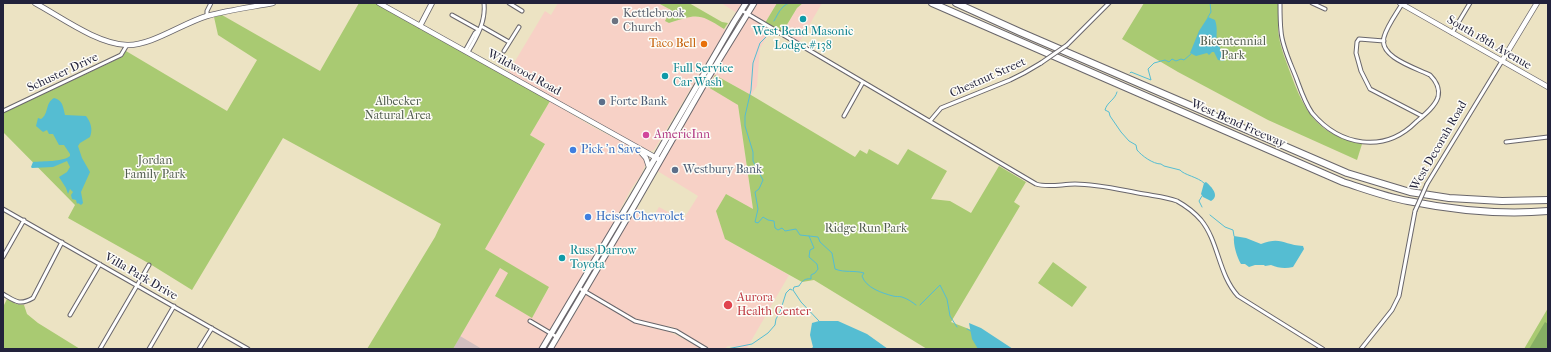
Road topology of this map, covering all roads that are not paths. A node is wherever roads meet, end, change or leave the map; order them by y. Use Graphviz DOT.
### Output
graph roads {
  1 [pos="35,3"];
  2 [pos="211,3"];
  3 [pos="273,3"];
  4 [pos="379,3"];
  5 [pos="432,3"];
  6 [pos="484,3"];
  7 [pos="508,3"];
  8 [pos="746,3"];
  9 [pos="754,3"];
  10 [pos="928,3"];
  11 [pos="932,3"];
  12 [pos="956,3"];
  13 [pos="1109,3"];
  14 [pos="1280,3"];
  15 [pos="1312,3"];
  16 [pos="1470,3"];
  17 [pos="1538,3"];
  18 [pos="1401,4"];
  19 [pos="941,7"];
  20 [pos="1325,9"];
  21 [pos="742,10"];
  22 [pos="522,11"];
  23 [pos="747,14"];
  24 [pos="452,15"];
  25 [pos="207,16"];
  26 [pos="420,26"];
  27 [pos="481,26"];
  28 [pos="519,27"];
  29 [pos="479,30"];
  30 [pos="1452,32"];
  31 [pos="1384,41"];
  32 [pos="509,42"];
  33 [pos="127,45"];
  34 [pos="504,51"];
  35 [pos="466,52"];
  36 [pos="1502,61"];
  37 [pos="863,82"];
  38 [pos="1548,87"];
  39 [pos="3,111"];
  40 [pos="844,116"];
  41 [pos="1422,116"];
  42 [pos="930,122"];
  43 [pos="1548,137"];
  44 [pos="1506,142"];
  45 [pos="637,148"];
  46 [pos="655,157"];
  47 [pos="660,160"];
  48 [pos="649,167"];
  49 [pos="1548,200"];
  50 [pos="3,209"];
  51 [pos="1548,211"];
  52 [pos="24,220"];
  53 [pos="62,242"];
  54 [pos="3,257"];
  55 [pos="100,264"];
  56 [pos="148,265"];
  57 [pos="137,285"];
  58 [pos="579,288"];
  59 [pos="585,291"];
  60 [pos="3,294"];
  61 [pos="174,306"];
  62 [pos="70,315"];
  63 [pos="530,321"];
  64 [pos="212,328"];
  65 [pos="551,333"];
  66 [pos="557,337"];
  67 [pos="100,349"];
  68 [pos="149,349"];
  69 [pos="199,349"];
  70 [pos="248,349"];
  71 [pos="542,349"];
  72 [pos="550,349"];
  73 [pos="706,349"];
  74 [pos="1324,349"];
  75 [pos="1361,349"];
  1 -- 33 [label="street"];
  2 -- 25 [label="street"];
  3 -- 25 [label="street"];
  4 -- 26 [label="street, Wildwood Road"];
  5 -- 26 [label="street"];
  6 -- 27 [label="street"];
  7 -- 22 [label="street"];
  8 -- 21 [label="main road"];
  9 -- 23 [label="main road"];
  10 -- 19 [label="highway"];
  11 -- 19 [label="highway, West Bend Freeway"];
  12 -- 49 [label="highway, West Bend Freeway"];
  13 -- 42 [label="street, Chestnut Street, bridge"];
  14 -- 41 [label="street"];
  15 -- 20 [label="street"];
  16 -- 30 [label="street"];
  17 -- 36 [label="street, West Decorah Road"];
  18 -- 30 [label="street, South 18th Avenue"];
  18 -- 31 [label="street"];
  19 -- 51 [label="highway, West Bend Freeway"];
  21 -- 23 [label="street"];
  21 -- 46 [label="main road"];
  23 -- 37 [label="street"];
  23 -- 47 [label="main road"];
  24 -- 29 [label="street"];
  25 -- 33 [label="street"];
  26 -- 35 [label="street, Wildwood Road"];
  27 -- 29 [label="street"];
  27 -- 32 [label="street"];
  28 -- 32 [label="street"];
  29 -- 35 [label="street"];
  30 -- 36 [label="street, South 18th Avenue"];
  31 -- 41 [label="street"];
  31 -- 41 [label="street"];
  32 -- 34 [label="street"];
  33 -- 39 [label="street, Schuster Drive"];
  35 -- 45 [label="street, Wildwood Road"];
  36 -- 38 [label="street, South 18th Avenue"];
  36 -- 75 [label="street, West Decorah Road, bridge"];
  37 -- 40 [label="street"];
  37 -- 42 [label="street"];
  42 -- 74 [label="street"];
  43 -- 44 [label="street"];
  45 -- 46 [label="street, Wildwood Road"];
  45 -- 48 [label="street"];
  46 -- 47 [label="street, Wildwood Road"];
  46 -- 48 [label="main road"];
  47 -- 59 [label="main road"];
  48 -- 58 [label="main road"];
  50 -- 52 [label="street, Villa Park Drive"];
  52 -- 53 [label="street, Villa Park Drive"];
  52 -- 54 [label="street"];
  53 -- 55 [label="street, Villa Park Drive"];
  53 -- 60 [label="street"];
  55 -- 57 [label="street, Villa Park Drive"];
  55 -- 62 [label="street"];
  56 -- 57 [label="street"];
  57 -- 61 [label="street, Villa Park Drive"];
  57 -- 67 [label="street"];
  58 -- 59 [label="street"];
  58 -- 65 [label="main road"];
  59 -- 66 [label="main road"];
  59 -- 73 [label="street"];
  61 -- 64 [label="street, Villa Park Drive"];
  61 -- 68 [label="street"];
  63 -- 65 [label="street"];
  64 -- 69 [label="street"];
  64 -- 70 [label="street, Villa Park Drive"];
  65 -- 66 [label="street"];
  65 -- 71 [label="main road"];
  66 -- 72 [label="main road"];
}
